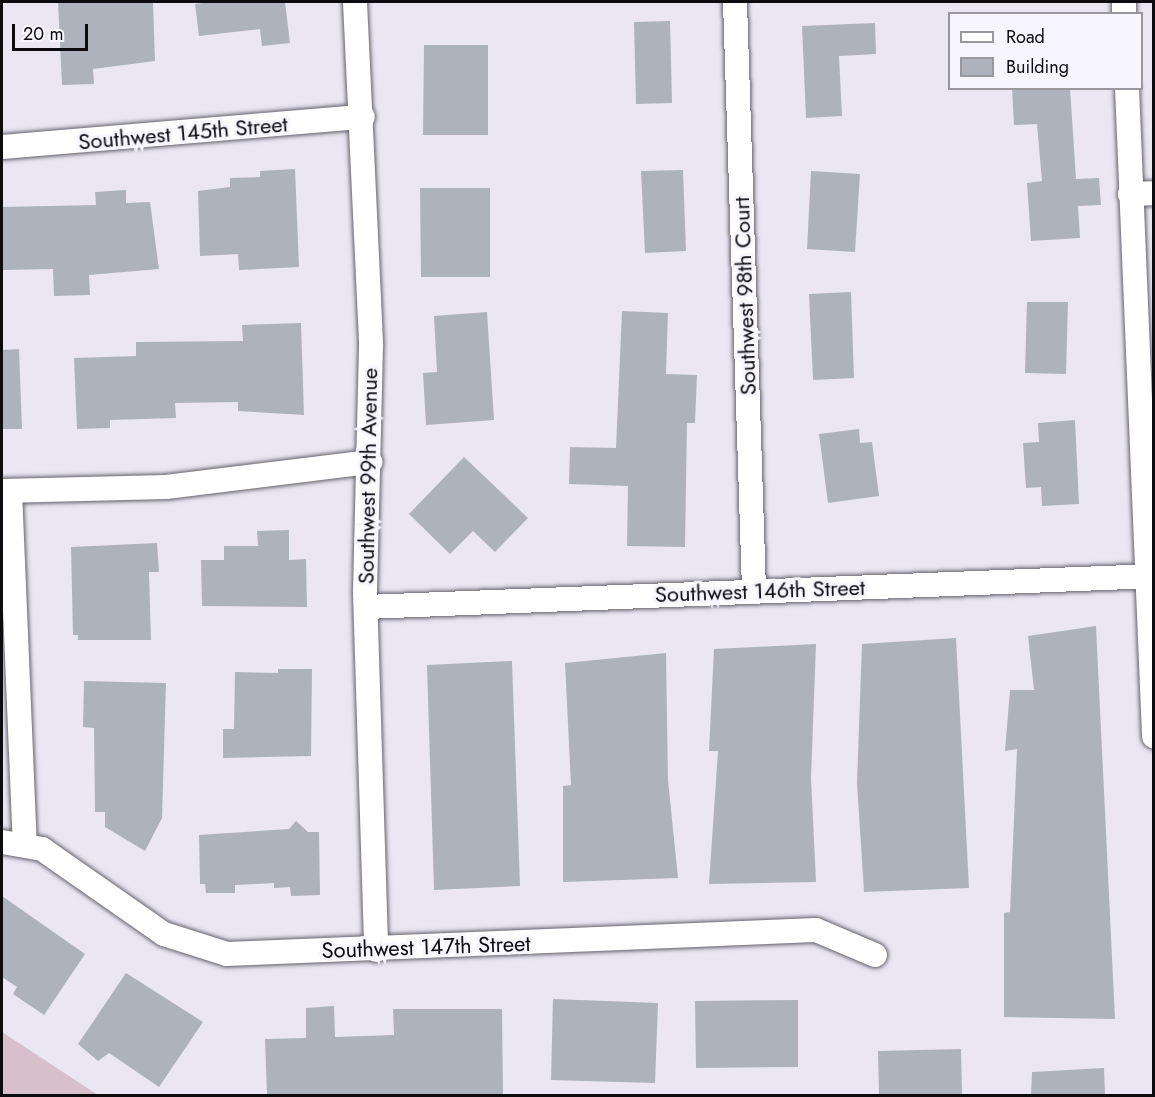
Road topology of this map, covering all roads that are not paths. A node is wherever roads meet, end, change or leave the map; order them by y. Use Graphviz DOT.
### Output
graph roads {
  1 [pos="355,2"];
  2 [pos="735,2"];
  3 [pos="1126,90"];
  4 [pos="363,117"];
  5 [pos="2,147"];
  6 [pos="1142,193"];
  7 [pos="370,462"];
  8 [pos="6,491"];
  9 [pos="1151,576"];
  10 [pos="754,591"];
  11 [pos="366,607"];
  12 [pos="1154,736"];
  13 [pos="13,843"];
  14 [pos="376,950"];
  15 [pos="875,955"];
  1 -- 4 [label="street, Southwest 99th Avenue"];
  2 -- 10 [label="street, Southwest 98th Court"];
  3 -- 6 [label="street"];
  4 -- 5 [label="street, Southwest 145th Street"];
  4 -- 7 [label="street, Southwest 99th Avenue"];
  6 -- 9 [label="street"];
  7 -- 8 [label="street"];
  7 -- 11 [label="street, Southwest 99th Avenue"];
  8 -- 13 [label="street"];
  9 -- 10 [label="street, Southwest 146th Street"];
  9 -- 12 [label="street"];
  10 -- 11 [label="street, Southwest 146th Street"];
  11 -- 14 [label="street, Southwest 99th Avenue"];
  13 -- 14 [label="street, Southwest 147th Street"];
  14 -- 15 [label="street, Southwest 147th Street"];
}
